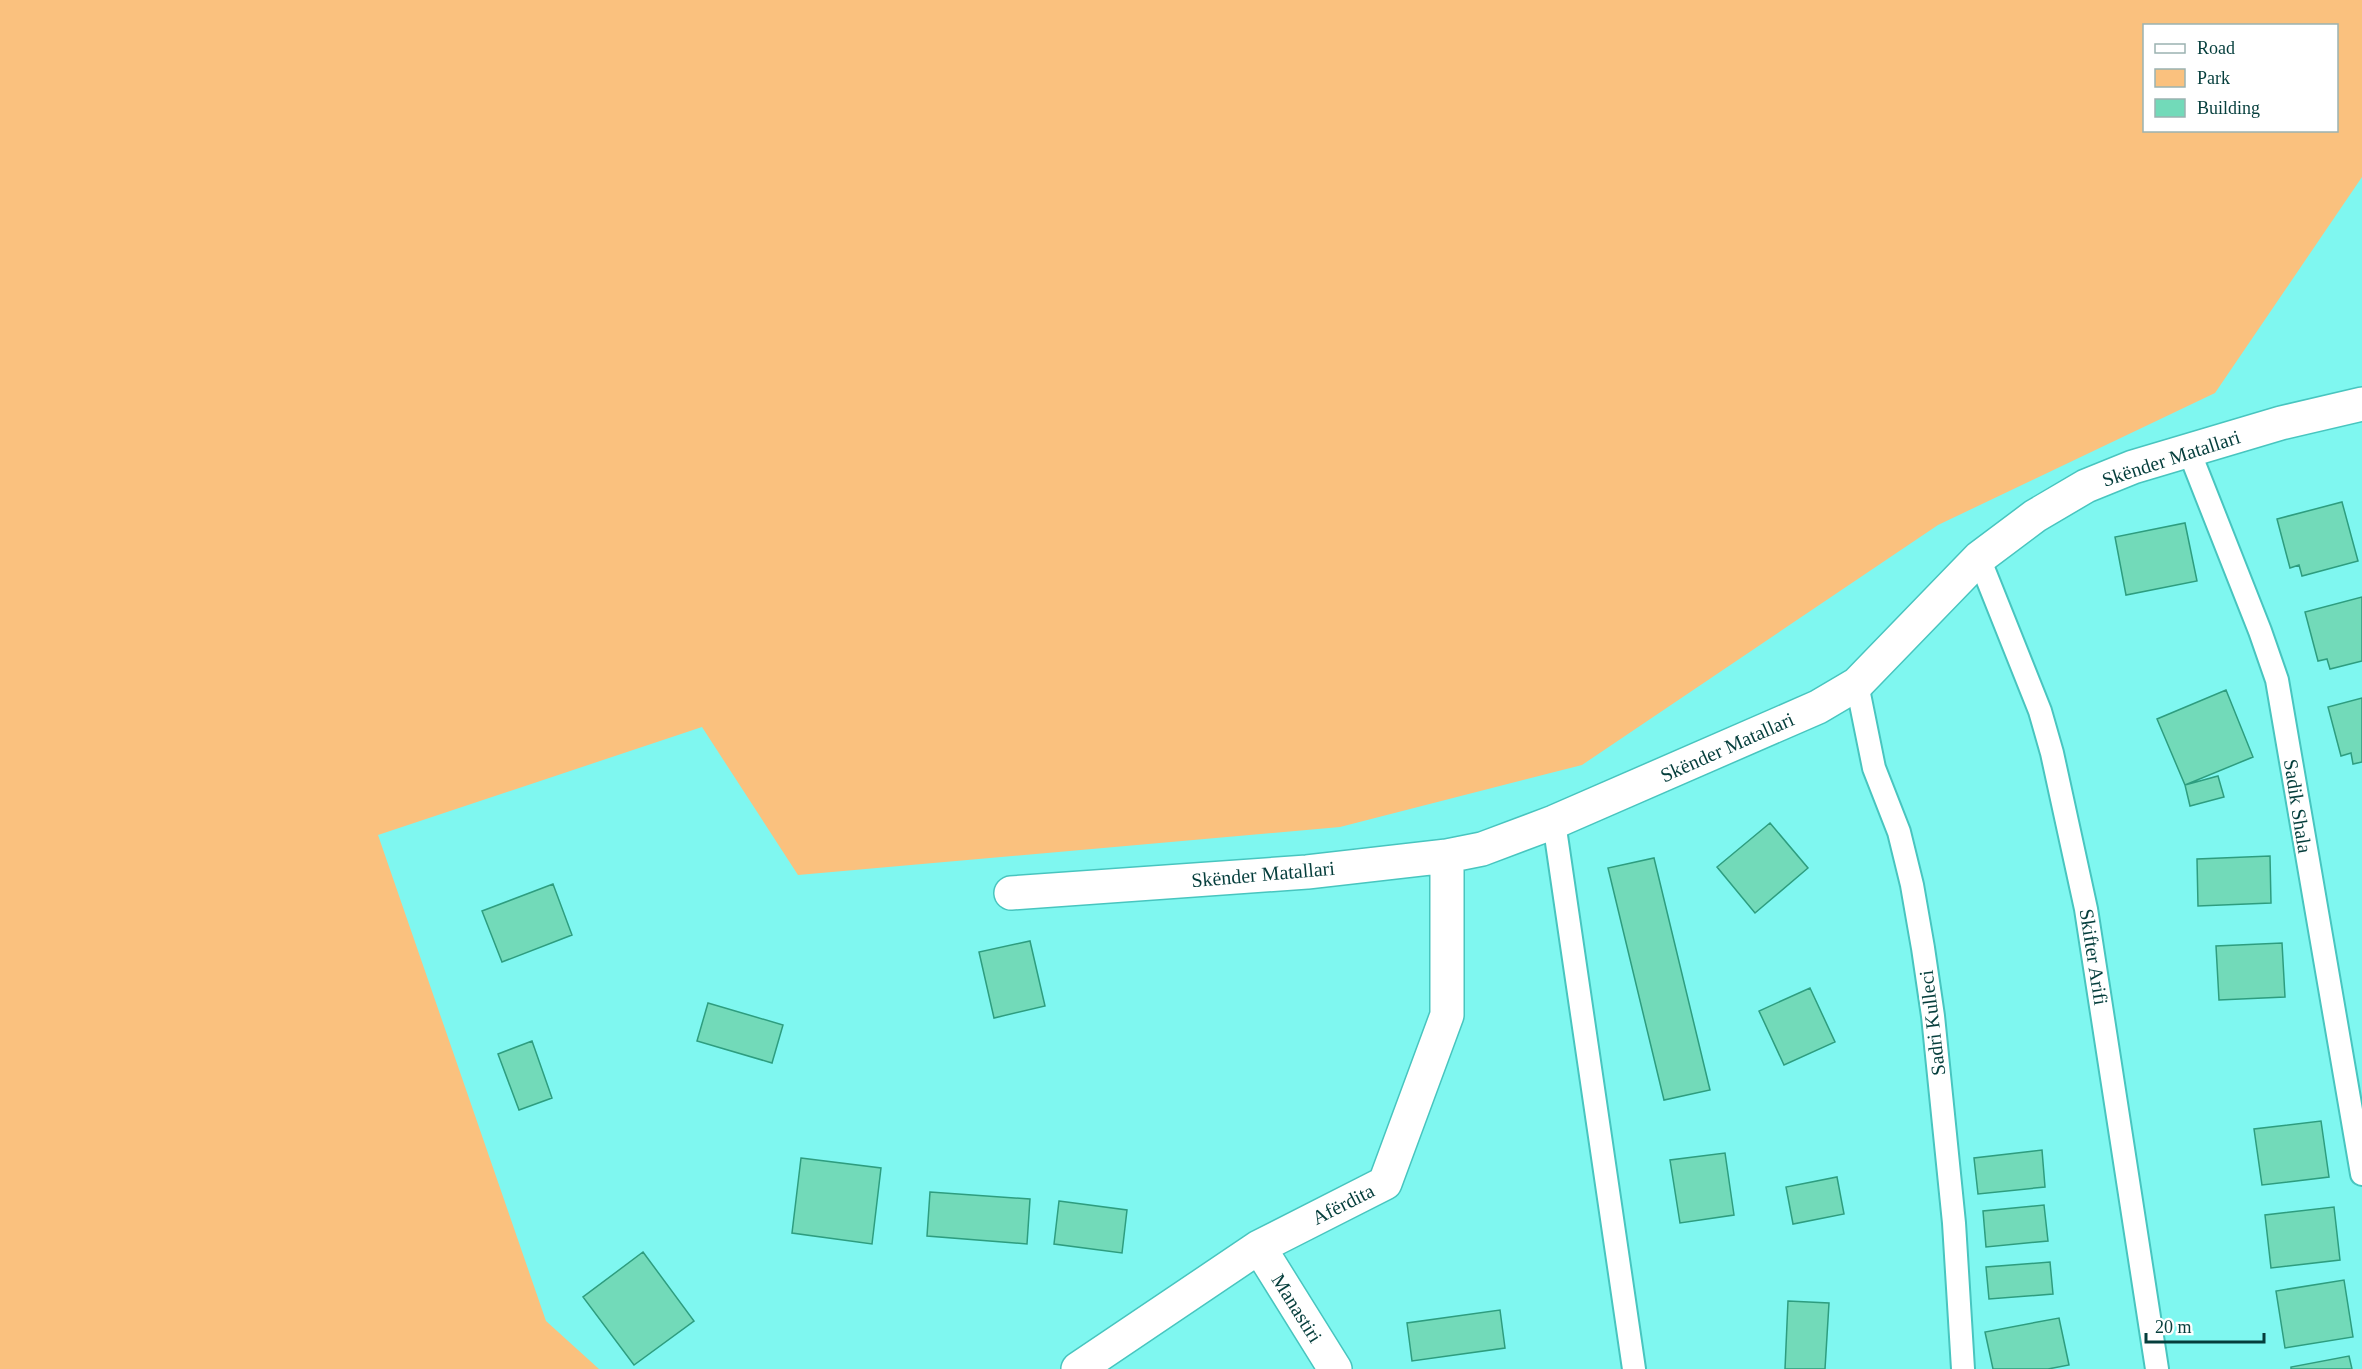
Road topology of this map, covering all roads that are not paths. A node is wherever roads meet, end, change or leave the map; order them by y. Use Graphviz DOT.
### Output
graph roads {
  1 [pos="2362,404"];
  2 [pos="2189,451"];
  3 [pos="1979,558"];
  4 [pos="1857,684"];
  5 [pos="1554,822"];
  6 [pos="1447,856"];
  7 [pos="1011,893"];
  8 [pos="2362,1174"];
  9 [pos="1259,1247"];
  10 [pos="1078,1369"];
  11 [pos="1335,1369"];
  12 [pos="1634,1369"];
  13 [pos="1963,1369"];
  14 [pos="2157,1369"];
  1 -- 2 [label="street, Skënder Matallari"];
  2 -- 3 [label="street, Skënder Matallari"];
  2 -- 8 [label="lane, Sadik Shala"];
  3 -- 4 [label="street, Skënder Matallari"];
  3 -- 14 [label="lane, Skifter Arifi"];
  4 -- 5 [label="street, Skënder Matallari"];
  4 -- 13 [label="lane, Sadri Kulleci"];
  5 -- 6 [label="street, Skënder Matallari"];
  5 -- 12 [label="lane"];
  6 -- 7 [label="street, Skënder Matallari"];
  6 -- 9 [label="street, Afërdita"];
  9 -- 10 [label="street, Afërdita"];
  9 -- 11 [label="street, Manastiri"];
}
